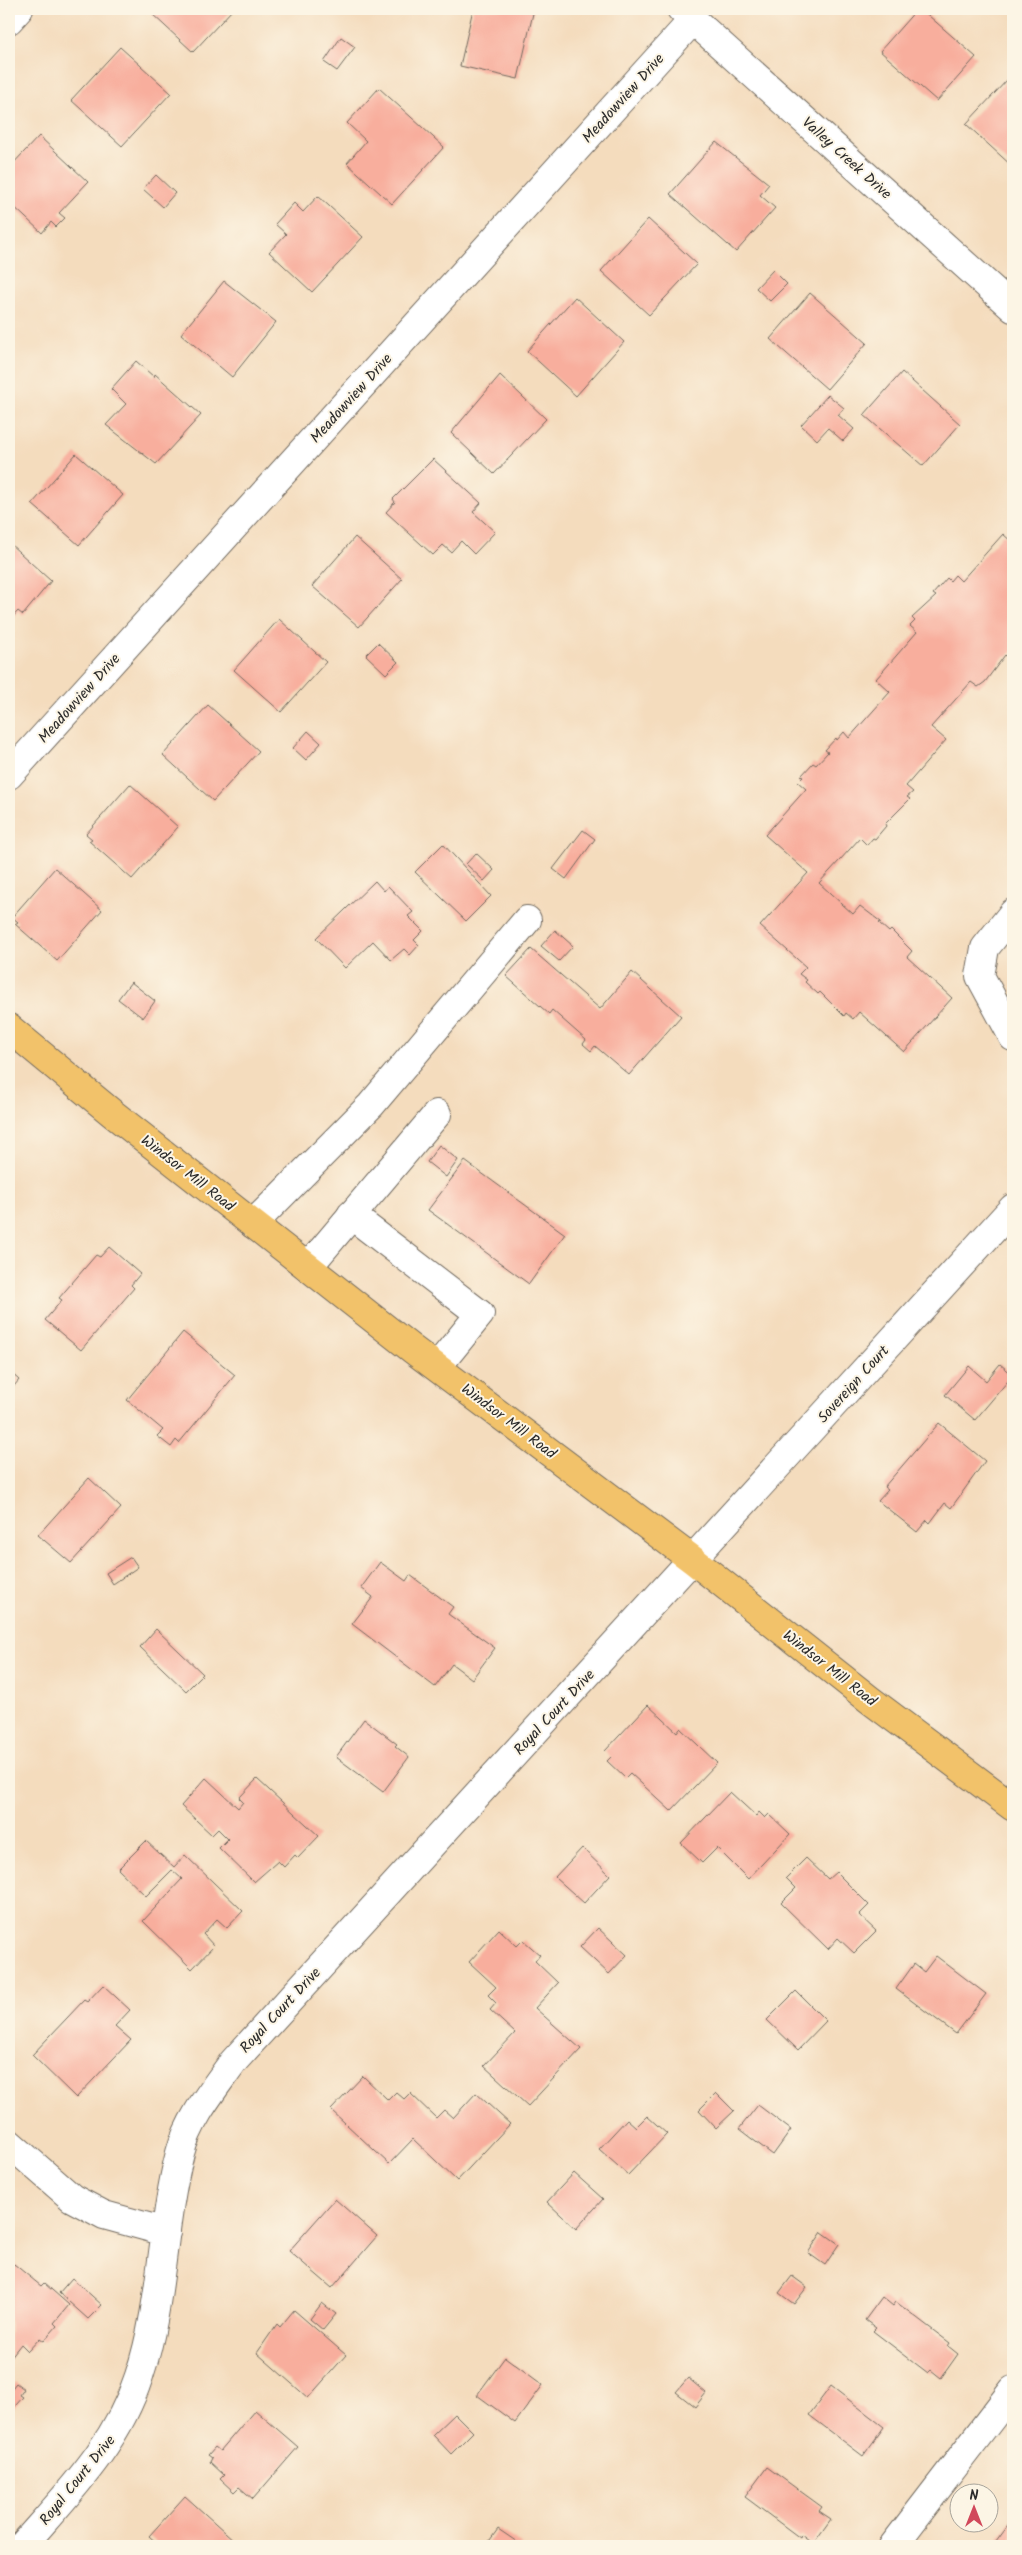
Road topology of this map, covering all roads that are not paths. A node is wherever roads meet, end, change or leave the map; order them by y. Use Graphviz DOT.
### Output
graph roads {
  1 [pos="19,9"];
  2 [pos="687,14"];
  3 [pos="9,20"];
  4 [pos="1013,308"];
  5 [pos="9,775"];
  6 [pos="1013,914"];
  7 [pos="528,920"];
  8 [pos="9,1028"];
  9 [pos="1013,1037"];
  10 [pos="437,1114"];
  11 [pos="1013,1208"];
  12 [pos="351,1215"];
  13 [pos="253,1224"];
  14 [pos="308,1267"];
  15 [pos="437,1367"];
  16 [pos="694,1560"];
  17 [pos="1013,1808"];
  18 [pos="9,2143"];
  19 [pos="166,2232"];
  20 [pos="1013,2390"];
  21 [pos="22,2546"];
  22 [pos="893,2546"];
  1 -- 3 [label="street"];
  2 -- 4 [label="street, Valley Creek Drive"];
  2 -- 5 [label="street, Meadowview Drive"];
  6 -- 9 [label="street"];
  7 -- 13 [label="street"];
  8 -- 13 [label="main road, Windsor Mill Road"];
  10 -- 12 [label="street"];
  11 -- 16 [label="street, Sovereign Court"];
  12 -- 14 [label="street"];
  12 -- 15 [label="street"];
  13 -- 14 [label="main road, Windsor Mill Road"];
  14 -- 15 [label="main road, Windsor Mill Road"];
  15 -- 16 [label="main road, Windsor Mill Road"];
  16 -- 17 [label="main road, Windsor Mill Road"];
  16 -- 19 [label="street, Royal Court Drive"];
  18 -- 19 [label="street"];
  19 -- 21 [label="street, Royal Court Drive"];
  20 -- 22 [label="street"];
}
